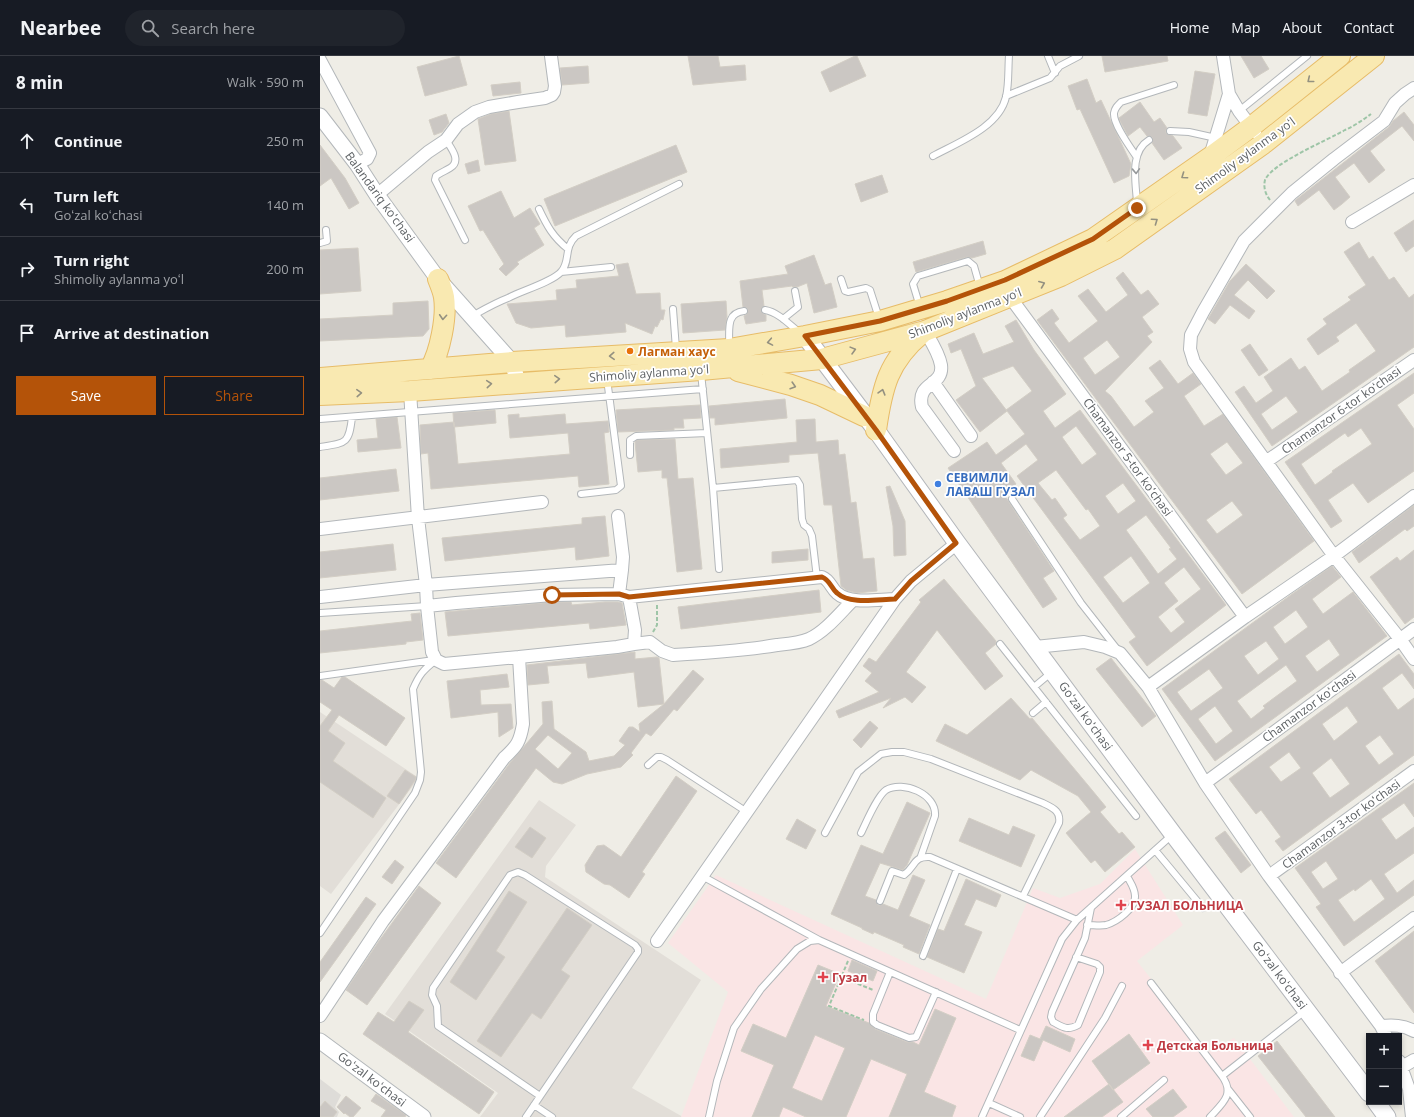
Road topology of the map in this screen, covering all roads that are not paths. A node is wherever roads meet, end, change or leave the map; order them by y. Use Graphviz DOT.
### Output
graph roads {
  1 [pos="551,56"];
  2 [pos="1009,56"];
  3 [pos="1048,56"];
  4 [pos="1079,56"];
  5 [pos="1223,56"];
  6 [pos="1307,56"];
  7 [pos="1374,56"];
  8 [pos="1333,58"];
  9 [pos="320,60"];
  10 [pos="1055,73"];
  11 [pos="1174,85"];
  12 [pos="1414,88"];
  13 [pos="1229,94"];
  14 [pos="1006,96"];
  15 [pos="1239,111"];
  16 [pos="322,121"];
  17 [pos="1251,127"];
  18 [pos="1170,132"];
  19 [pos="1216,138"];
  20 [pos="446,140"];
  21 [pos="1149,140"];
  22 [pos="1263,144"];
  23 [pos="934,156"];
  24 [pos="1136,156"];
  25 [pos="1209,158"];
  26 [pos="357,164"];
  27 [pos="679,184"];
  28 [pos="1414,185"];
  29 [pos="378,195"];
  30 [pos="1137,208"];
  31 [pos="539,209"];
  32 [pos="1352,222"];
  33 [pos="326,230"];
  34 [pos="465,240"];
  35 [pos="320,243"];
  36 [pos="568,250"];
  37 [pos="612,267"];
  38 [pos="561,272"];
  39 [pos="438,278"];
  40 [pos="840,279"];
  41 [pos="980,289"];
  42 [pos="795,291"];
  43 [pos="1010,297"];
  44 [pos="673,309"];
  45 [pos="920,309"];
  46 [pos="744,310"];
  47 [pos="765,310"];
  48 [pos="472,316"];
  49 [pos="783,319"];
  50 [pos="880,321"];
  51 [pos="925,330"];
  52 [pos="805,336"];
  53 [pos="676,352"];
  54 [pos="729,358"];
  55 [pos="822,359"];
  56 [pos="1414,360"];
  57 [pos="512,362"];
  58 [pos="430,369"];
  59 [pos="701,370"];
  60 [pos="607,376"];
  61 [pos="320,378"];
  62 [pos="518,382"];
  63 [pos="933,382"];
  64 [pos="703,389"];
  65 [pos="410,391"];
  66 [pos="320,395"];
  67 [pos="610,398"];
  68 [pos="411,412"];
  69 [pos="352,417"];
  70 [pos="320,419"];
  71 [pos="870,423"];
  72 [pos="707,433"];
  73 [pos="971,436"];
  74 [pos="320,447"];
  75 [pos="954,451"];
  76 [pos="630,455"];
  77 [pos="1267,461"];
  78 [pos="713,488"];
  79 [pos="581,494"];
  80 [pos="1414,496"];
  81 [pos="1012,499"];
  82 [pos="542,502"];
  83 [pos="618,516"];
  84 [pos="418,518"];
  85 [pos="320,529"];
  86 [pos="956,543"];
  87 [pos="1334,556"];
  88 [pos="719,569"];
  89 [pos="622,570"];
  90 [pos="818,578"];
  91 [pos="426,585"];
  92 [pos="624,596"];
  93 [pos="320,597"];
  94 [pos="895,599"];
  95 [pos="852,600"];
  96 [pos="427,606"];
  97 [pos="320,613"];
  98 [pos="1245,616"];
  99 [pos="1414,629"];
  100 [pos="1400,639"];
  101 [pos="634,644"];
  102 [pos="1000,644"];
  103 [pos="1034,647"];
  104 [pos="1120,653"];
  105 [pos="519,657"];
  106 [pos="1414,659"];
  107 [pos="436,660"];
  108 [pos="1053,671"];
  109 [pos="320,676"];
  110 [pos="1034,686"];
  111 [pos="1148,687"];
  112 [pos="1046,702"];
  113 [pos="1033,713"];
  114 [pos="648,765"];
  115 [pos="1414,771"];
  116 [pos="1205,783"];
  117 [pos="746,812"];
  118 [pos="1136,816"];
  119 [pos="825,833"];
  120 [pos="861,833"];
  121 [pos="1173,834"];
  122 [pos="1155,850"];
  123 [pos="921,856"];
  124 [pos="957,869"];
  125 [pos="702,876"];
  126 [pos="1127,876"];
  127 [pos="1268,876"];
  128 [pos="1023,896"];
  129 [pos="880,901"];
  130 [pos="1091,908"];
  131 [pos="1202,908"];
  132 [pos="1414,918"];
  133 [pos="1077,920"];
  134 [pos="1087,925"];
  135 [pos="320,933"];
  136 [pos="819,940"];
  137 [pos="656,941"];
  138 [pos="923,956"];
  139 [pos="1076,956"];
  140 [pos="890,972"];
  141 [pos="1340,973"];
  142 [pos="1151,983"];
  143 [pos="1122,986"];
  144 [pos="936,992"];
  145 [pos="1306,1010"];
  146 [pos="320,1016"];
  147 [pos="1020,1030"];
  148 [pos="1384,1031"];
  149 [pos="1414,1031"];
  150 [pos="320,1041"];
  151 [pos="1414,1060"];
  152 [pos="1402,1064"];
  153 [pos="1402,1066"];
  154 [pos="1222,1076"];
  155 [pos="1164,1080"];
  156 [pos="1228,1089"];
  157 [pos="1366,1089"];
  158 [pos="1412,1089"];
  159 [pos="540,1096"];
  160 [pos="989,1103"];
  161 [pos="534,1105"];
  162 [pos="1378,1105"];
  163 [pos="423,1117"];
  164 [pos="526,1117"];
  165 [pos="552,1117"];
  166 [pos="709,1117"];
  167 [pos="982,1117"];
  168 [pos="1020,1117"];
  169 [pos="1040,1117"];
  170 [pos="1121,1117"];
  171 [pos="1210,1117"];
  172 [pos="1250,1117"];
  173 [pos="1387,1117"];
  174 [pos="1412,1117"];
  1 -- 20 [label="street"];
  2 -- 14 [label="lane"];
  3 -- 10 [label="lane"];
  4 -- 10 [label="lane"];
  5 -- 13 [label="street"];
  6 -- 15 [label="lane"];
  7 -- 22 [label="main road, Shimoliy aylanma yoʻl"];
  8 -- 17 [label="main road, Shimoliy aylanma yoʻl, one-way"];
  9 -- 26 [label="street"];
  10 -- 14 [label="lane"];
  11 -- 24 [label="lane"];
  12 -- 77 [label="street"];
  13 -- 15 [label="street"];
  13 -- 19 [label="street"];
  14 -- 23 [label="lane"];
  15 -- 17 [label="street"];
  16 -- 26 [label="street, Balandariq koʻchasi"];
  17 -- 22 [label="street"];
  17 -- 25 [label="main road, Shimoliy aylanma yoʻl"];
  18 -- 19 [label="lane"];
  19 -- 25 [label="street"];
  20 -- 29 [label="street"];
  20 -- 34 [label="lane"];
  21 -- 24 [label="lane"];
  43 -- 22 [label="main road, Shimoliy aylanma yoʻl, one-way"];
  24 -- 30 [label="lane, one-way"];
  25 -- 30 [label="main road, Shimoliy aylanma yoʻl, one-way"];
  26 -- 29 [label="street, Balandariq koʻchasi"];
  27 -- 36 [label="lane"];
  28 -- 32 [label="street"];
  29 -- 39 [label="street, Balandariq koʻchasi"];
  30 -- 41 [label="main road, Shimoliy aylanma yoʻl"];
  31 -- 36 [label="lane"];
  33 -- 35 [label="lane"];
  36 -- 38 [label="lane"];
  37 -- 38 [label="lane"];
  38 -- 48 [label="lane"];
  39 -- 48 [label="street, Balandariq koʻchasi"];
  39 -- 58 [label="main road, one-way"];
  40 -- 50 [label="lane"];
  41 -- 45 [label="main road, Shimoliy aylanma yoʻl"];
  41 -- 45 [label="lane"];
  42 -- 49 [label="lane"];
  43 -- 51 [label="main road, Shimoliy aylanma yoʻl"];
  43 -- 98 [label="street, Chamanzor 5-tor koʻchasi"];
  44 -- 53 [label="lane"];
  45 -- 50 [label="main road, Shimoliy aylanma yoʻl"];
  46 -- 54 [label="lane"];
  47 -- 49 [label="lane"];
  48 -- 57 [label="street, Balandariq koʻchasi"];
  49 -- 52 [label="lane"];
  50 -- 52 [label="main road, Shimoliy aylanma yoʻl"];
  55 -- 51 [label="main road, Shimoliy aylanma yoʻl, one-way"];
  51 -- 63 [label="street"];
  71 -- 51 [label="main road, one-way"];
  52 -- 54 [label="main road, Shimoliy aylanma yoʻl, one-way"];
  52 -- 55 [label="main road, Goʻzal koʻchasi"];
  53 -- 54 [label="main road, Shimoliy aylanma yoʻl"];
  53 -- 57 [label="main road, Shimoliy aylanma yoʻl, one-way"];
  54 -- 55 [label="main road, Shimoliy aylanma yoʻl"];
  54 -- 59 [label="main road, Shimoliy aylanma yoʻl"];
  54 -- 71 [label="main road, one-way"];
  55 -- 71 [label="main road, Goʻzal koʻchasi"];
  56 -- 77 [label="street, Chamanzor 6-tor koʻchasi"];
  57 -- 58 [label="main road, Shimoliy aylanma yoʻl"];
  57 -- 62 [label="street"];
  58 -- 61 [label="main road, Shimoliy aylanma yoʻl"];
  59 -- 60 [label="main road, Shimoliy aylanma yoʻl"];
  59 -- 64 [label="lane"];
  62 -- 60 [label="main road, Shimoliy aylanma yoʻl, one-way"];
  60 -- 67 [label="lane"];
  65 -- 62 [label="main road, Shimoliy aylanma yoʻl, one-way"];
  63 -- 73 [label="street"];
  63 -- 75 [label="street"];
  64 -- 67 [label="lane"];
  64 -- 72 [label="lane"];
  66 -- 65 [label="main road, Shimoliy aylanma yoʻl, one-way"];
  65 -- 68 [label="street"];
  67 -- 68 [label="lane"];
  67 -- 79 [label="lane"];
  68 -- 69 [label="lane"];
  68 -- 84 [label="street"];
  69 -- 70 [label="lane"];
  69 -- 74 [label="lane"];
  71 -- 86 [label="main road, Goʻzal koʻchasi"];
  72 -- 76 [label="lane"];
  72 -- 78 [label="lane"];
  77 -- 87 [label="street"];
  78 -- 88 [label="lane"];
  78 -- 90 [label="lane"];
  80 -- 87 [label="street"];
  81 -- 104 [label="lane"];
  82 -- 84 [label="street"];
  83 -- 89 [label="street"];
  84 -- 85 [label="street"];
  84 -- 91 [label="street"];
  86 -- 94 [label="street"];
  86 -- 103 [label="main road, Goʻzal koʻchasi"];
  87 -- 98 [label="street"];
  87 -- 100 [label="street"];
  89 -- 91 [label="street"];
  89 -- 92 [label="street"];
  90 -- 92 [label="street"];
  90 -- 95 [label="street"];
  91 -- 93 [label="street"];
  91 -- 96 [label="street"];
  92 -- 96 [label="street"];
  92 -- 101 [label="street"];
  94 -- 95 [label="street"];
  94 -- 117 [label="street"];
  95 -- 101 [label="street"];
  96 -- 97 [label="lane"];
  96 -- 107 [label="street"];
  98 -- 111 [label="street"];
  99 -- 100 [label="street, Chamanzor koʻchasi"];
  100 -- 106 [label="street"];
  100 -- 116 [label="street, Chamanzor koʻchasi"];
  101 -- 105 [label="street"];
  102 -- 110 [label="lane"];
  103 -- 104 [label="street"];
  103 -- 108 [label="main road, Goʻzal koʻchasi"];
  104 -- 111 [label="street"];
  105 -- 107 [label="street"];
  105 -- 146 [label="street"];
  107 -- 109 [label="lane"];
  107 -- 135 [label="lane"];
  108 -- 110 [label="lane"];
  108 -- 121 [label="main road, Goʻzal koʻchasi"];
  110 -- 112 [label="lane"];
  111 -- 116 [label="street"];
  112 -- 113 [label="lane"];
  112 -- 118 [label="lane"];
  114 -- 117 [label="lane"];
  115 -- 127 [label="street, Chamanzor 3-tor koʻchasi"];
  116 -- 127 [label="street"];
  117 -- 125 [label="street"];
  119 -- 128 [label="lane"];
  120 -- 123 [label="lane"];
  121 -- 122 [label="lane"];
  121 -- 145 [label="main road, Goʻzal koʻchasi"];
  122 -- 126 [label="lane"];
  122 -- 131 [label="lane"];
  123 -- 124 [label="lane"];
  123 -- 129 [label="lane"];
  124 -- 128 [label="lane"];
  124 -- 138 [label="lane"];
  125 -- 136 [label="lane"];
  125 -- 137 [label="street"];
  126 -- 130 [label="lane"];
  126 -- 134 [label="lane"];
  127 -- 141 [label="street"];
  128 -- 133 [label="lane"];
  130 -- 133 [label="lane"];
  130 -- 134 [label="lane"];
  132 -- 141 [label="street"];
  133 -- 147 [label="lane"];
  134 -- 139 [label="lane"];
  136 -- 140 [label="lane"];
  136 -- 166 [label="lane"];
  139 -- 139 [label="lane"];
  140 -- 144 [label="lane"];
  140 -- 144 [label="lane"];
  141 -- 148 [label="street"];
  142 -- 154 [label="lane"];
  143 -- 169 [label="lane"];
  144 -- 147 [label="lane"];
  145 -- 154 [label="lane"];
  145 -- 157 [label="main road, Goʻzal koʻchasi"];
  147 -- 160 [label="lane"];
  148 -- 149 [label="street"];
  150 -- 163 [label="street, Goʻzal koʻchasi"];
  151 -- 152 [label="street"];
  153 -- 158 [label="street"];
  154 -- 156 [label="lane"];
  155 -- 170 [label="lane"];
  156 -- 171 [label="lane"];
  156 -- 172 [label="lane"];
  158 -- 174 [label="street"];
  159 -- 159 [label="lane"];
  159 -- 161 [label="lane"];
  160 -- 167 [label="lane"];
  160 -- 168 [label="lane"];
  161 -- 164 [label="lane"];
  161 -- 165 [label="lane"];
  162 -- 173 [label="main road"];
}
